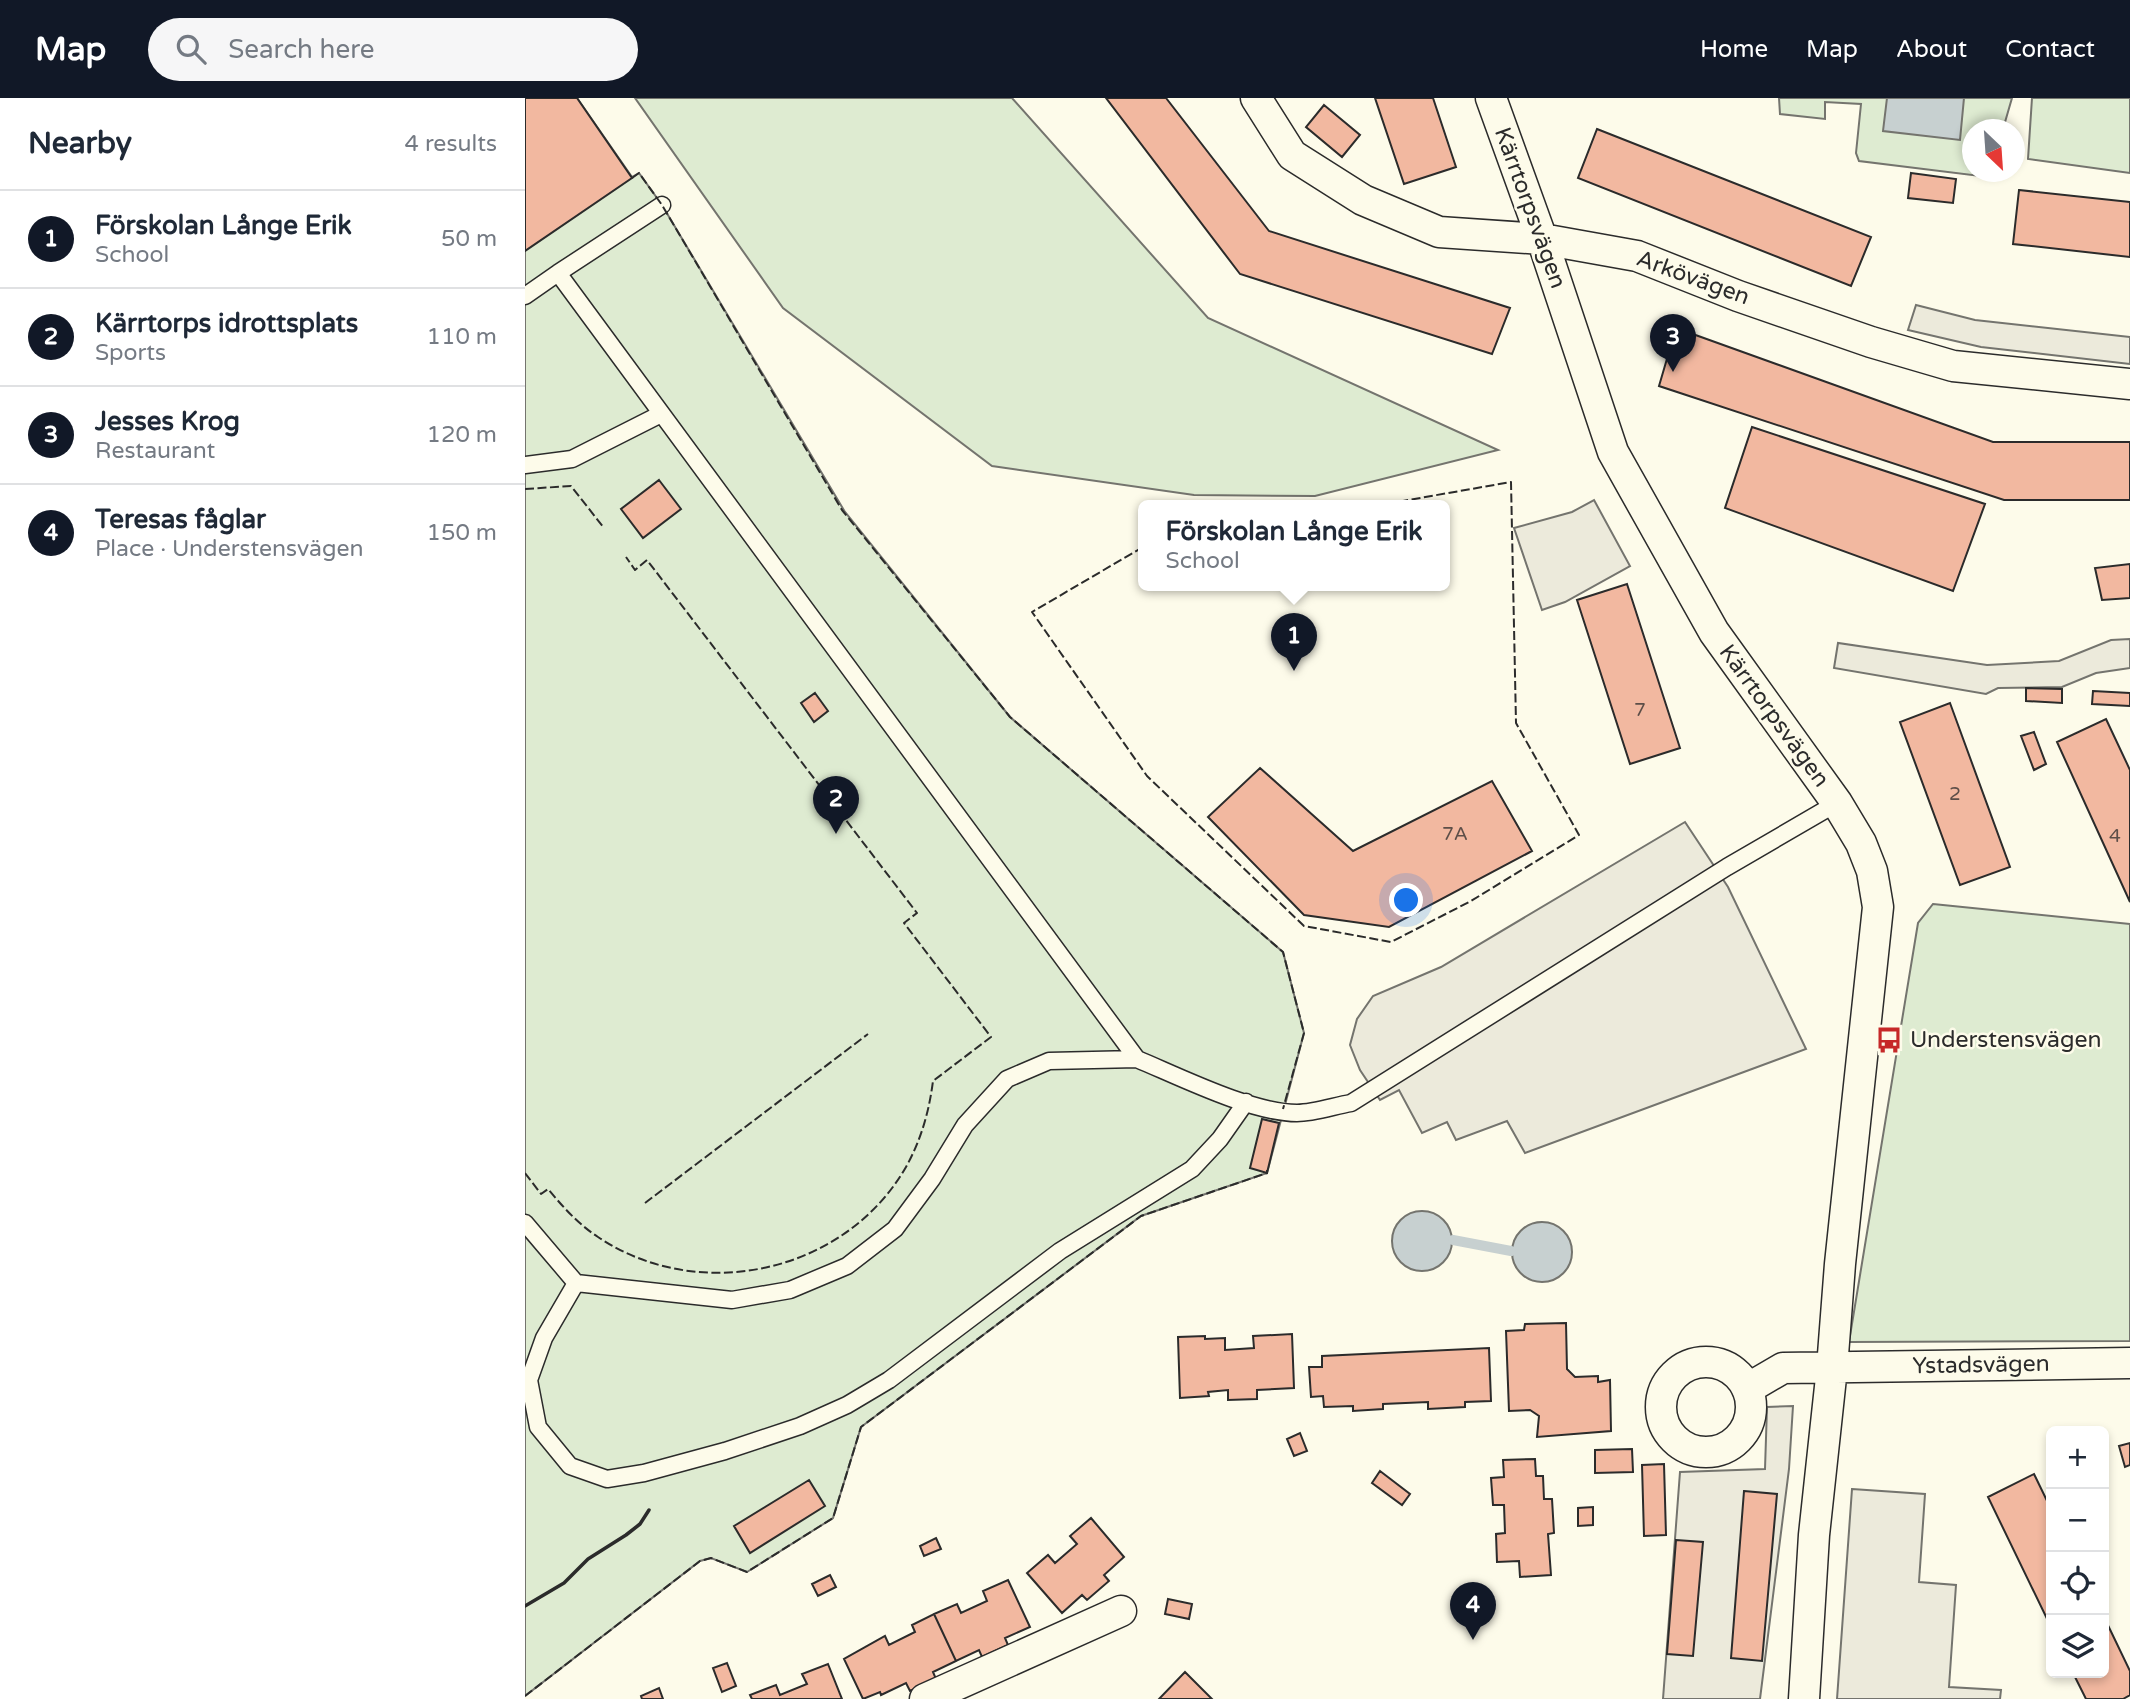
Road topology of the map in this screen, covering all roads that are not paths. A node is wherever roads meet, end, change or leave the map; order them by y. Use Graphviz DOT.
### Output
graph roads {
  1 [pos="1256,98"];
  2 [pos="1491,98"];
  3 [pos="662,205"];
  4 [pos="1542,239"];
  5 [pos="558,273"];
  6 [pos="525,296"];
  7 [pos="2130,384"];
  8 [pos="661,414"];
  9 [pos="525,465"];
  10 [pos="1837,803"];
  11 [pos="1137,1059"];
  12 [pos="1246,1102"];
  13 [pos="525,1223"];
  14 [pos="576,1283"];
  15 [pos="2130,1363"];
  16 [pos="1832,1368"];
  17 [pos="1747,1389"];
  18 [pos="1121,1611"];
  19 [pos="925,1699"];
  20 [pos="1804,1699"];
  1 -- 4 [label="street, Arkövägen"];
  2 -- 4 [label="street, Kärrtorpsvägen"];
  3 -- 5 [label="lane"];
  4 -- 7 [label="street, Arkövägen"];
  4 -- 10 [label="street, Kärrtorpsvägen"];
  5 -- 6 [label="lane"];
  5 -- 8 [label="lane"];
  8 -- 9 [label="lane"];
  8 -- 11 [label="lane"];
  10 -- 12 [label="lane"];
  10 -- 16 [label="street, Kärrtorpsvägen"];
  11 -- 12 [label="lane"];
  11 -- 14 [label="lane"];
  12 -- 14 [label="lane"];
  13 -- 14 [label="lane"];
  15 -- 16 [label="street, Ystadsvägen"];
  16 -- 17 [label="street"];
  16 -- 20 [label="street"];
  18 -- 19 [label="street"];
}
